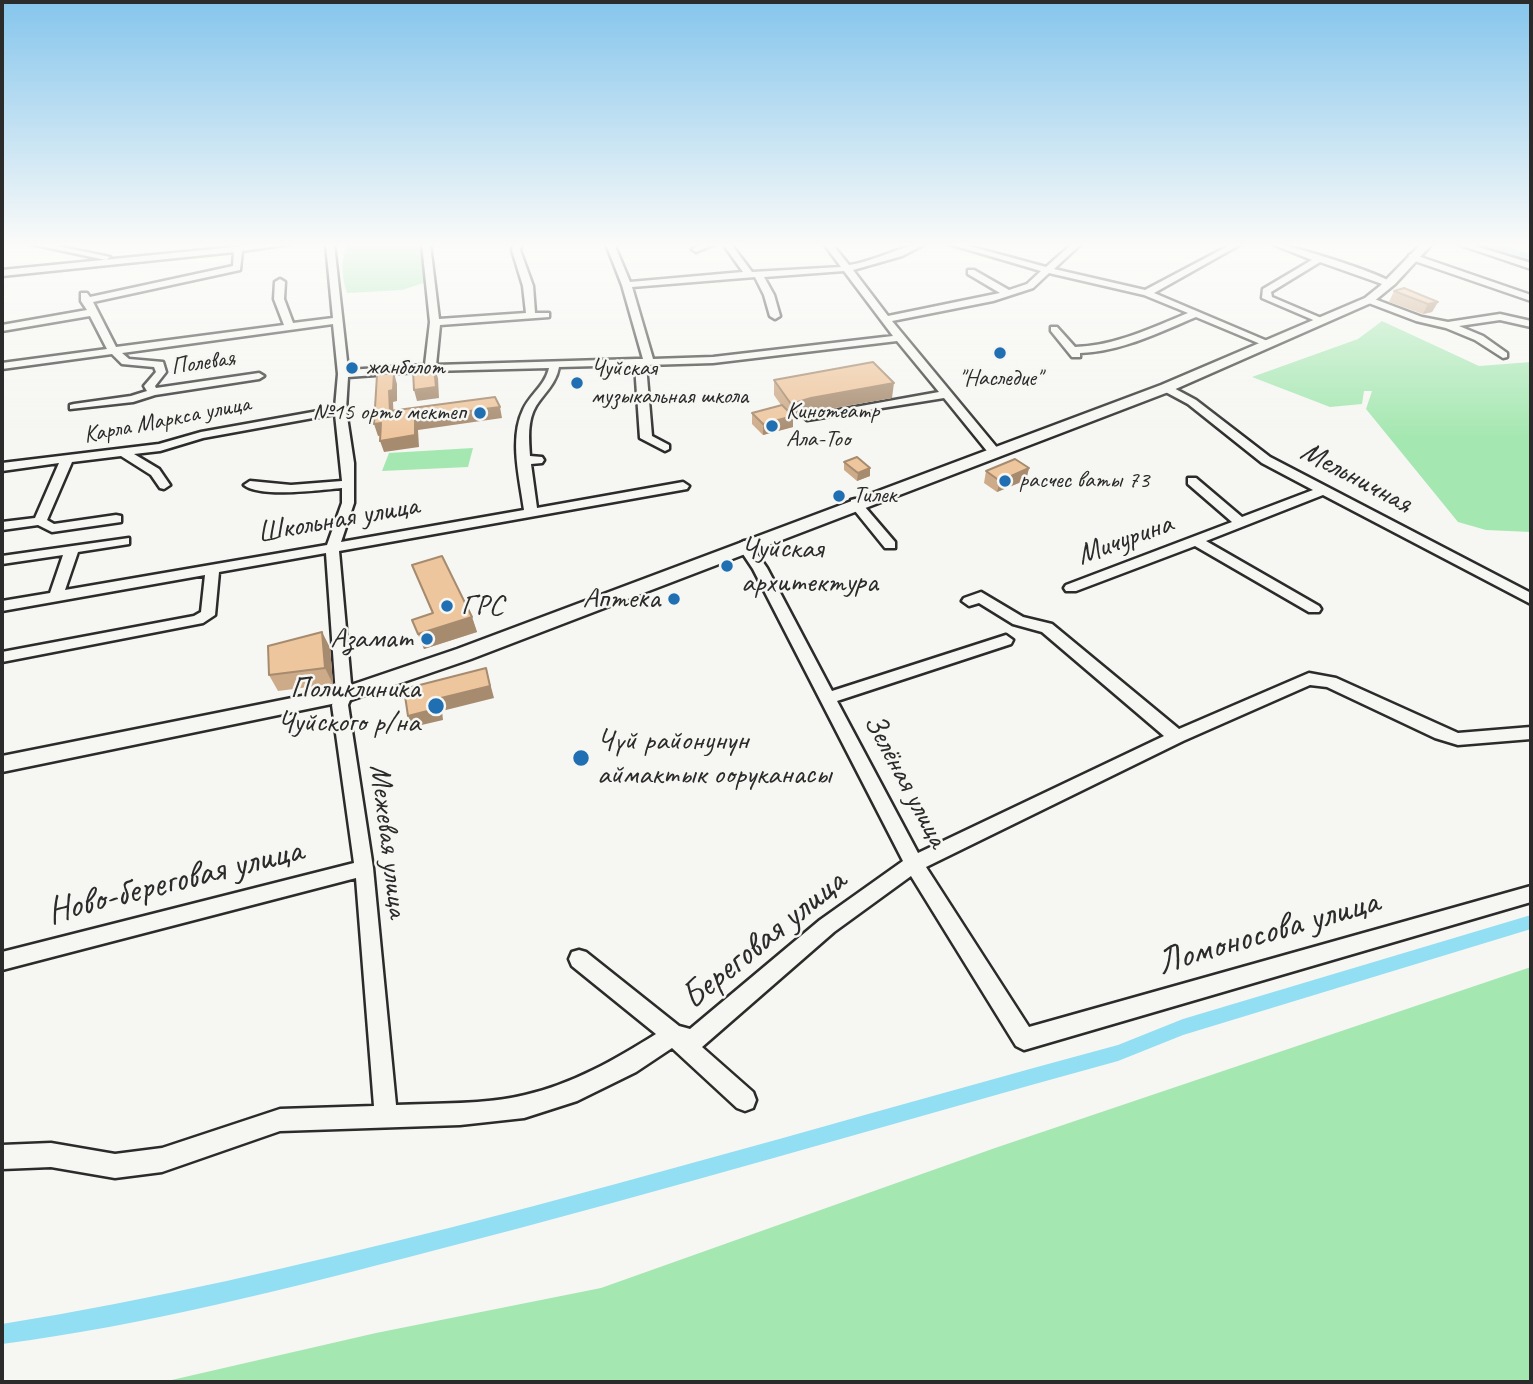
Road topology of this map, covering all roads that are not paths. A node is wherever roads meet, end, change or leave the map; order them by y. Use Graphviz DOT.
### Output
graph roads {
  1 [pos="92,309"];
  2 [pos="283,309"];
  3 [pos="337,309"];
  4 [pos="433,309"];
  5 [pos="530,309"];
  6 [pos="633,309"];
  7 [pos="773,309"];
  8 [pos="877,309"];
  9 [pos="949,309"];
  10 [pos="1186,309"];
  11 [pos="1293,309"];
  12 [pos="1348,309"];
  13 [pos="1392,309"];
  14 [pos="94,312"];
  15 [pos="1197,313"];
  16 [pos="546,315"];
  17 [pos="531,316"];
  18 [pos="775,316"];
  19 [pos="338,320"];
  20 [pos="886,320"];
  21 [pos="1321,320"];
  22 [pos="435,322"];
  23 [pos="1531,324"];
  24 [pos="1448,325"];
  25 [pos="289,326"];
  26 [pos="2,328"];
  27 [pos="1054,329"];
  28 [pos="900,338"];
  29 [pos="1267,343"];
  30 [pos="111,349"];
  31 [pos="1070,350"];
  32 [pos="1503,355"];
  33 [pos="1080,359"];
  34 [pos="645,361"];
  35 [pos="555,364"];
  36 [pos="6,365"];
  37 [pos="430,369"];
  38 [pos="343,374"];
  39 [pos="259,376"];
  40 [pos="2,382"];
  41 [pos="1166,388"];
  42 [pos="153,392"];
  43 [pos="946,394"];
  44 [pos="74,408"];
  45 [pos="340,410"];
  46 [pos="811,418"];
  47 [pos="665,447"];
  48 [pos="125,453"];
  49 [pos="995,453"];
  50 [pos="67,459"];
  51 [pos="524,460"];
  52 [pos="538,460"];
  53 [pos="2,467"];
  54 [pos="1192,481"];
  55 [pos="348,484"];
  56 [pos="164,485"];
  57 [pos="250,485"];
  58 [pos="683,486"];
  59 [pos="1322,491"];
  60 [pos="855,503"];
  61 [pos="531,513"];
  62 [pos="116,519"];
  63 [pos="40,521"];
  64 [pos="1240,522"];
  65 [pos="2,526"];
  66 [pos="124,541"];
  67 [pos="1198,542"];
  68 [pos="744,545"];
  69 [pos="890,545"];
  70 [pos="332,548"];
  71 [pos="72,550"];
  72 [pos="2,560"];
  73 [pos="212,569"];
  74 [pos="1071,588"];
  75 [pos="56,596"];
  76 [pos="1531,598"];
  77 [pos="969,601"];
  78 [pos="2,606"];
  79 [pos="1314,609"];
  80 [pos="1006,640"];
  81 [pos="2,657"];
  82 [pos="344,695"];
  83 [pos="827,698"];
  84 [pos="1531,733"];
  85 [pos="1177,737"];
  86 [pos="2,764"];
  87 [pos="914,864"];
  88 [pos="364,868"];
  89 [pos="1531,894"];
  90 [pos="579,959"];
  91 [pos="2,961"];
  92 [pos="674,1035"];
  93 [pos="1024,1039"];
  94 [pos="745,1100"];
  95 [pos="386,1115"];
  96 [pos="2,1157"];
  1 -- 14 [label="street"];
  2 -- 25 [label="street"];
  3 -- 19 [label="street, Межевая улица"];
  4 -- 22 [label="street"];
  5 -- 17 [label="street"];
  6 -- 34 [label="street"];
  7 -- 18 [label="street"];
  8 -- 20 [label="street"];
  9 -- 20 [label="street"];
  10 -- 15 [label="street"];
  11 -- 21 [label="street"];
  12 -- 21 [label="main road"];
  13 -- 24 [label="street"];
  14 -- 26 [label="street"];
  14 -- 30 [label="street"];
  15 -- 29 [label="street"];
  15 -- 31 [label="street"];
  16 -- 17 [label="street"];
  17 -- 22 [label="street"];
  19 -- 25 [label="street"];
  19 -- 38 [label="street, Межевая улица"];
  20 -- 28 [label="street"];
  21 -- 29 [label="main road"];
  22 -- 37 [label="street"];
  23 -- 24 [label="street"];
  24 -- 32 [label="street"];
  25 -- 30 [label="street"];
  27 -- 31 [label="street"];
  28 -- 34 [label="street"];
  28 -- 43 [label="street"];
  29 -- 41 [label="main road"];
  30 -- 36 [label="street"];
  30 -- 42 [label="street, Полевая"];
  31 -- 33 [label="street"];
  34 -- 35 [label="street"];
  34 -- 47 [label="street"];
  35 -- 37 [label="street"];
  35 -- 51 [label="street"];
  36 -- 40 [label="street"];
  37 -- 38 [label="street"];
  38 -- 45 [label="street, Межевая улица"];
  39 -- 42 [label="street, Полевая"];
  41 -- 49 [label="main road"];
  41 -- 59 [label="street, Мельничная"];
  42 -- 44 [label="street, Полевая"];
  43 -- 46 [label="street"];
  43 -- 49 [label="street"];
  45 -- 48 [label="street, Карла Маркса улица"];
  45 -- 55 [label="street, Межевая улица"];
  48 -- 50 [label="street, Карла Маркса улица"];
  48 -- 56 [label="street"];
  49 -- 60 [label="main road"];
  50 -- 53 [label="street, Карла Маркса улица"];
  50 -- 63 [label="street"];
  51 -- 52 [label="street"];
  51 -- 61 [label="street"];
  54 -- 64 [label="street, Мичурина"];
  55 -- 57 [label="street"];
  55 -- 70 [label="street, Межевая улица"];
  58 -- 61 [label="street, Школьная улица"];
  59 -- 64 [label="street, Мичурина"];
  59 -- 76 [label="street, Мельничная"];
  60 -- 68 [label="main road"];
  60 -- 69 [label="street"];
  61 -- 70 [label="street, Школьная улица"];
  62 -- 63 [label="street"];
  63 -- 65 [label="street"];
  64 -- 67 [label="street, Мичурина"];
  66 -- 71 [label="street"];
  67 -- 74 [label="street, Мичурина"];
  67 -- 79 [label="street, Мичурина"];
  68 -- 82 [label="main road"];
  68 -- 83 [label="street, Зелёная улица"];
  70 -- 73 [label="street, Школьная улица"];
  70 -- 82 [label="street, Межевая улица"];
  71 -- 72 [label="street"];
  71 -- 75 [label="street"];
  73 -- 75 [label="street, Школьная улица"];
  73 -- 81 [label="street"];
  75 -- 78 [label="street, Школьная улица"];
  77 -- 85 [label="street"];
  80 -- 83 [label="street"];
  82 -- 86 [label="main road"];
  82 -- 88 [label="street, Межевая улица"];
  83 -- 87 [label="street, Зелёная улица"];
  84 -- 85 [label="street, Береговая улица"];
  85 -- 87 [label="street, Береговая улица"];
  87 -- 92 [label="street, Береговая улица"];
  87 -- 93 [label="street, Зелёная улица"];
  88 -- 91 [label="street, Ново-береговая улица"];
  88 -- 95 [label="street, Межевая улица"];
  89 -- 93 [label="street, Ломоносова улица"];
  90 -- 92 [label="street"];
  92 -- 94 [label="street"];
  92 -- 95 [label="street, Береговая улица"];
  95 -- 96 [label="street, Береговая улица"];
}
